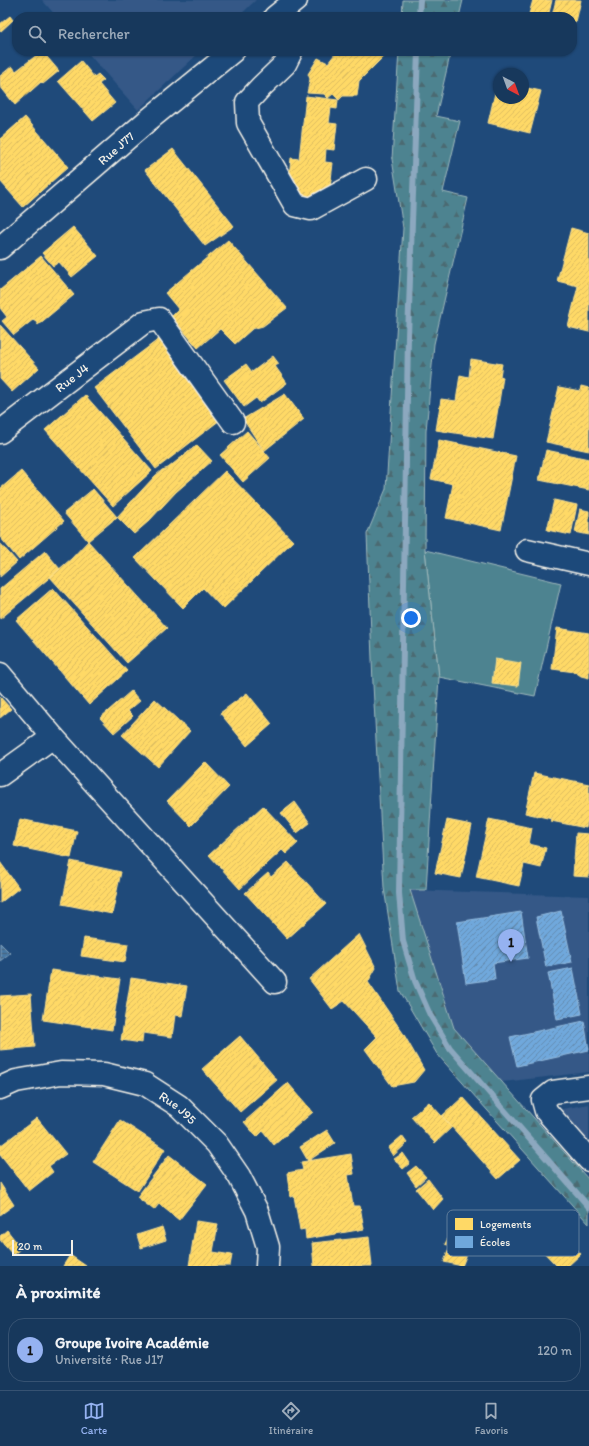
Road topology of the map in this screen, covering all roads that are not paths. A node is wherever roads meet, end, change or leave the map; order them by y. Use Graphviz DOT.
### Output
graph roads {
  1 [pos="296,0"];
  2 [pos="281,12"];
  3 [pos="227,56"];
  4 [pos="289,56"];
  5 [pos="366,179"];
  6 [pos="0,248"];
  7 [pos="233,422"];
  8 [pos="0,432"];
  9 [pos="526,550"];
  10 [pos="589,564"];
  11 [pos="0,674"];
  12 [pos="53,737"];
  13 [pos="0,775"];
  14 [pos="275,982"];
  15 [pos="589,1087"];
  16 [pos="0,1088"];
  17 [pos="589,1160"];
  18 [pos="267,1266"];
  1 -- 2 [label="street"];
  3 -- 6 [label="street, Rue J77"];
  4 -- 5 [label="street"];
  7 -- 8 [label="street, Rue J4"];
  9 -- 10 [label="street"];
  11 -- 12 [label="street"];
  12 -- 13 [label="street"];
  12 -- 14 [label="street"];
  15 -- 17 [label="street"];
  16 -- 18 [label="street, Rue J95"];
}
